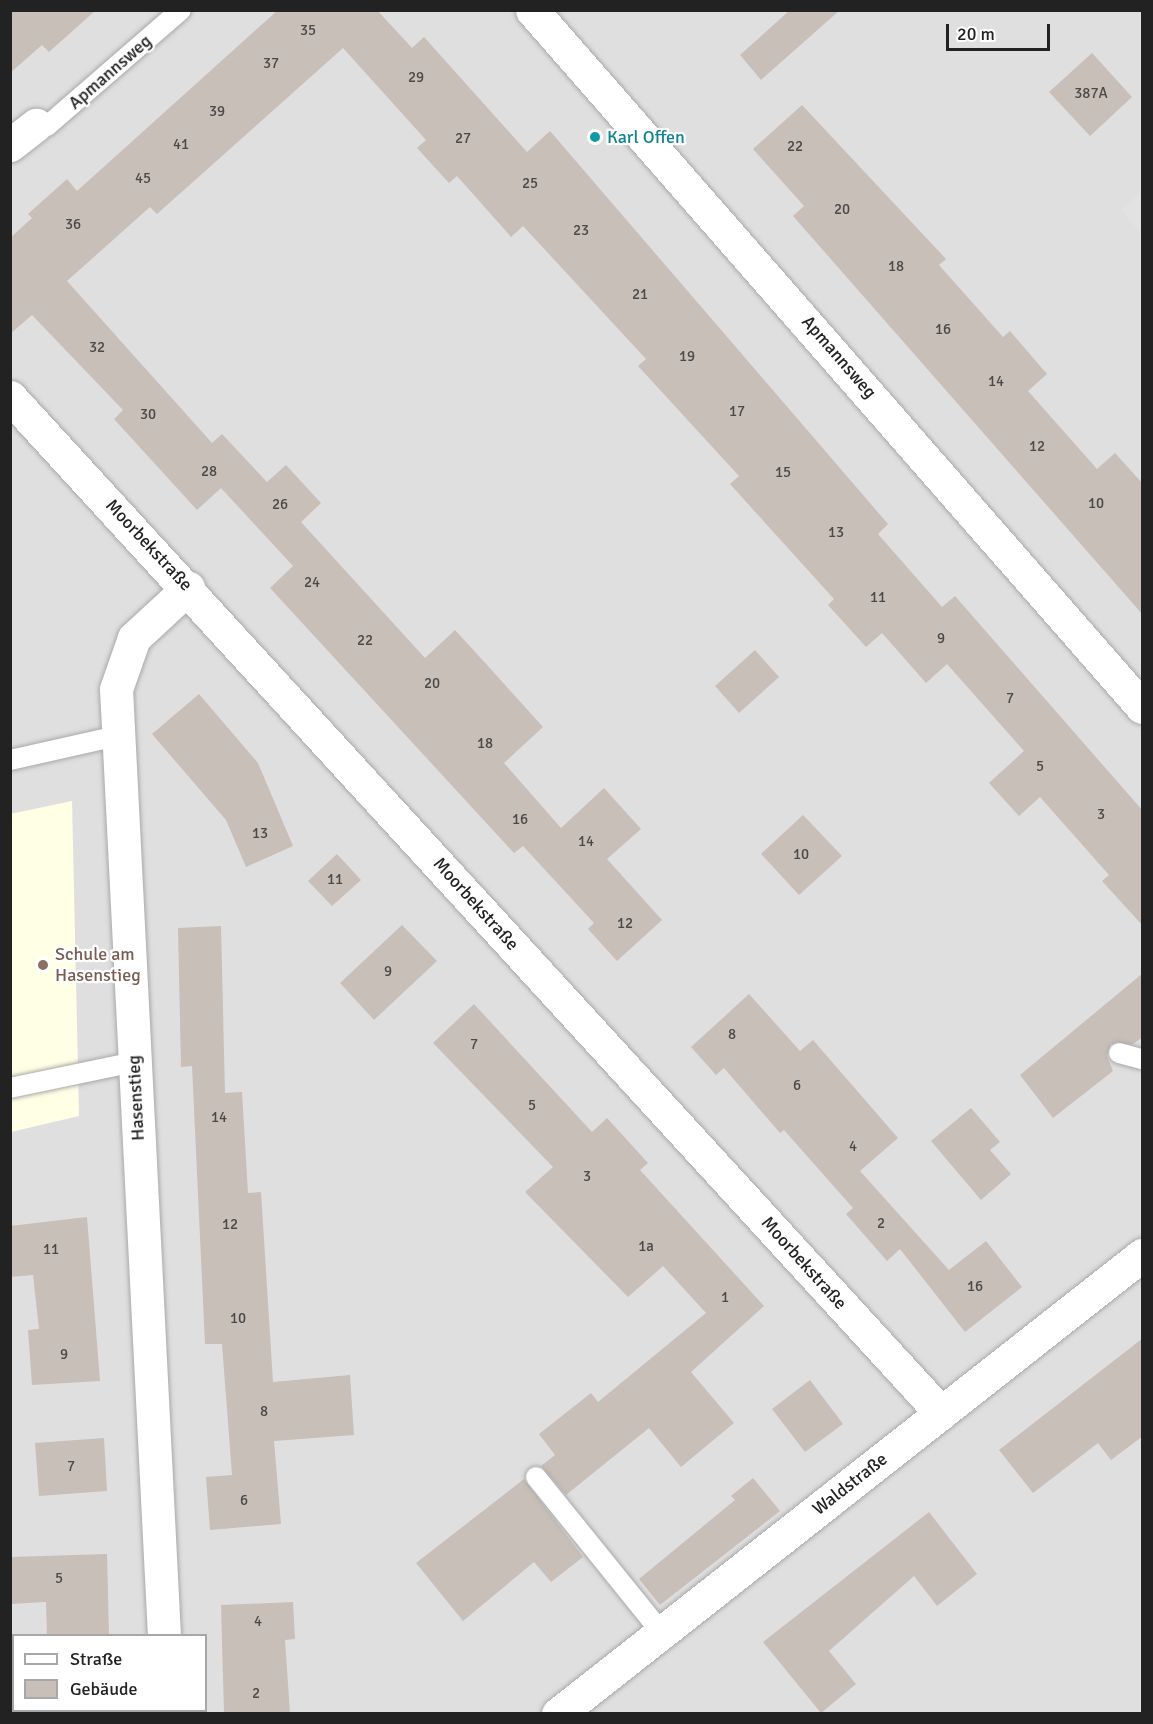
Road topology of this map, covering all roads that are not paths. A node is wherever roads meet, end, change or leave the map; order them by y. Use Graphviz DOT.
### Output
graph roads {
  1 [pos="181,10"];
  2 [pos="532,10"];
  3 [pos="36,125"];
  4 [pos="10,145"];
  5 [pos="10,397"];
  6 [pos="188,588"];
  7 [pos="1143,707"];
  8 [pos="117,736"];
  9 [pos="10,760"];
  10 [pos="1119,1053"];
  11 [pos="1143,1059"];
  12 [pos="134,1062"];
  13 [pos="10,1088"];
  14 [pos="1143,1255"];
  15 [pos="941,1413"];
  16 [pos="536,1477"];
  17 [pos="661,1632"];
  18 [pos="164,1634"];
  19 [pos="558,1713"];
  1 -- 3 [label="lane, Apmannsweg"];
  2 -- 7 [label="street, Apmannsweg"];
  3 -- 4 [label="street"];
  5 -- 6 [label="street, Moorbekstraße"];
  6 -- 8 [label="street, Hasenstieg"];
  6 -- 15 [label="street, Moorbekstraße"];
  8 -- 9 [label="lane"];
  8 -- 12 [label="street, Hasenstieg"];
  10 -- 11 [label="lane"];
  12 -- 13 [label="lane"];
  12 -- 18 [label="street, Hasenstieg"];
  14 -- 15 [label="street, Waldstraße"];
  15 -- 17 [label="street, Waldstraße"];
  16 -- 17 [label="lane"];
  17 -- 19 [label="street, Waldstraße"];
}
